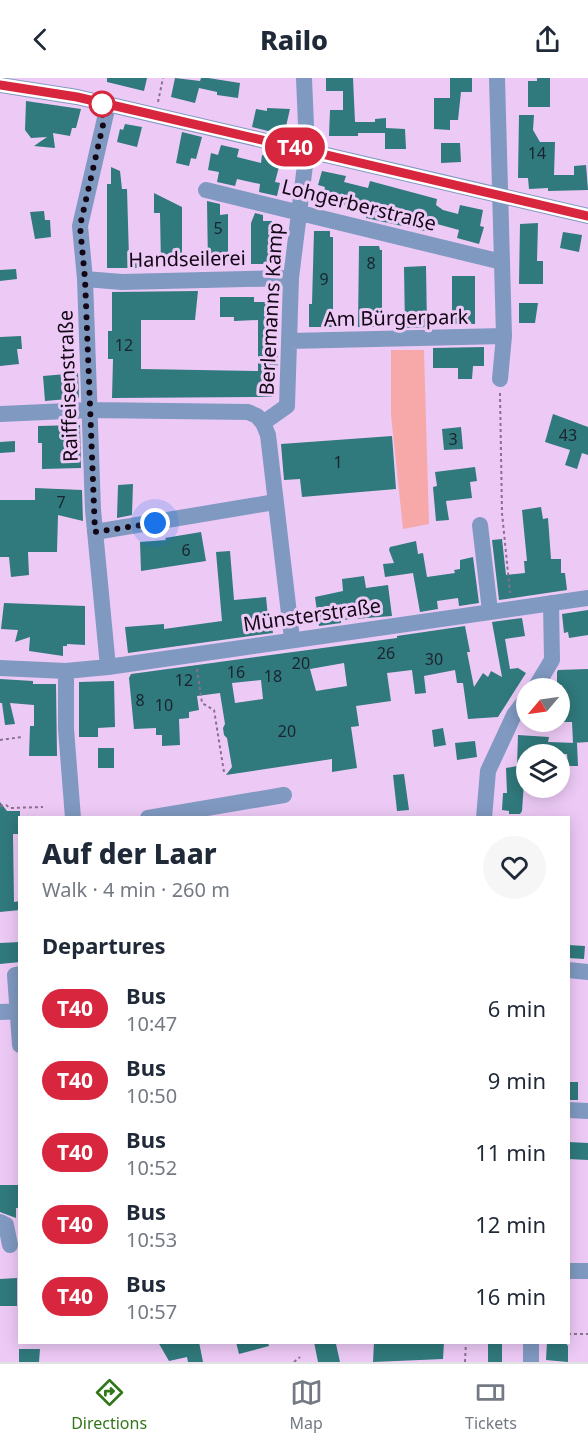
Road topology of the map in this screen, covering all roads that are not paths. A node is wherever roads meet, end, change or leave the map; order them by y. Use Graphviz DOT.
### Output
graph roads {
  1 [pos="304,78"];
  2 [pos="497,78"];
  3 [pos="0,85"];
  4 [pos="108,105"];
  5 [pos="307,149"];
  6 [pos="206,190"];
  7 [pos="500,197"];
  8 [pos="297,212"];
  9 [pos="588,216"];
  10 [pos="502,262"];
  11 [pos="291,278"];
  12 [pos="85,279"];
  13 [pos="504,336"];
  14 [pos="289,341"];
  15 [pos="500,379"];
  16 [pos="90,410"];
  17 [pos="0,414"];
  18 [pos="263,423"];
  19 [pos="275,502"];
  20 [pos="480,525"];
  21 [pos="95,532"];
  22 [pos="588,598"];
  23 [pos="551,603"];
  24 [pos="490,611"];
  25 [pos="292,639"];
  26 [pos="0,668"];
  27 [pos="108,668"];
  28 [pos="66,671"];
  29 [pos="541,678"];
  30 [pos="516,712"];
  31 [pos="284,795"];
  32 [pos="73,816"];
  33 [pos="160,816"];
  34 [pos="484,816"];
  35 [pos="570,970"];
  36 [pos="588,972"];
  37 [pos="18,974"];
  38 [pos="18,1011"];
  39 [pos="0,1012"];
  40 [pos="570,1110"];
  41 [pos="588,1111"];
  42 [pos="0,1222"];
  43 [pos="10,1245"];
  44 [pos="570,1271"];
  45 [pos="588,1271"];
  46 [pos="531,1344"];
  47 [pos="531,1362"];
  1 -- 5 [label="street, Berlemanns Kamp"];
  2 -- 7 [label="street"];
  3 -- 4 [label="street"];
  4 -- 5 [label="street"];
  4 -- 12 [label="street, Raiffeisenstraße"];
  5 -- 7 [label="street"];
  5 -- 8 [label="street, Berlemanns Kamp"];
  6 -- 8 [label="street, Lohgerberstraße"];
  7 -- 9 [label="street"];
  7 -- 10 [label="street"];
  8 -- 10 [label="street, Lohgerberstraße"];
  8 -- 11 [label="street, Berlemanns Kamp"];
  10 -- 13 [label="street"];
  11 -- 12 [label="street, Handseilerei"];
  11 -- 14 [label="street, Berlemanns Kamp"];
  12 -- 16 [label="street, Raiffeisenstraße"];
  13 -- 14 [label="street, Am Bürgerpark"];
  13 -- 15 [label="street"];
  14 -- 18 [label="street, Berlemanns Kamp"];
  16 -- 17 [label="street"];
  16 -- 18 [label="street"];
  16 -- 21 [label="street, Raiffeisenstraße"];
  18 -- 19 [label="street"];
  19 -- 21 [label="street"];
  19 -- 25 [label="street"];
  20 -- 24 [label="street"];
  21 -- 27 [label="street, Raiffeisenstraße"];
  22 -- 23 [label="street, Münsterstraße"];
  23 -- 24 [label="street, Münsterstraße"];
  23 -- 29 [label="street"];
  24 -- 25 [label="street, Münsterstraße"];
  25 -- 27 [label="street, Münsterstraße"];
  26 -- 28 [label="street, Münsterstraße"];
  27 -- 28 [label="street, Münsterstraße"];
  28 -- 32 [label="street"];
  30 -- 34 [label="street"];
  31 -- 33 [label="street"];
  35 -- 36 [label="street"];
  37 -- 38 [label="street"];
  38 -- 39 [label="street"];
  40 -- 41 [label="street"];
  42 -- 43 [label="street"];
  44 -- 45 [label="street"];
  46 -- 47 [label="street"];
}
